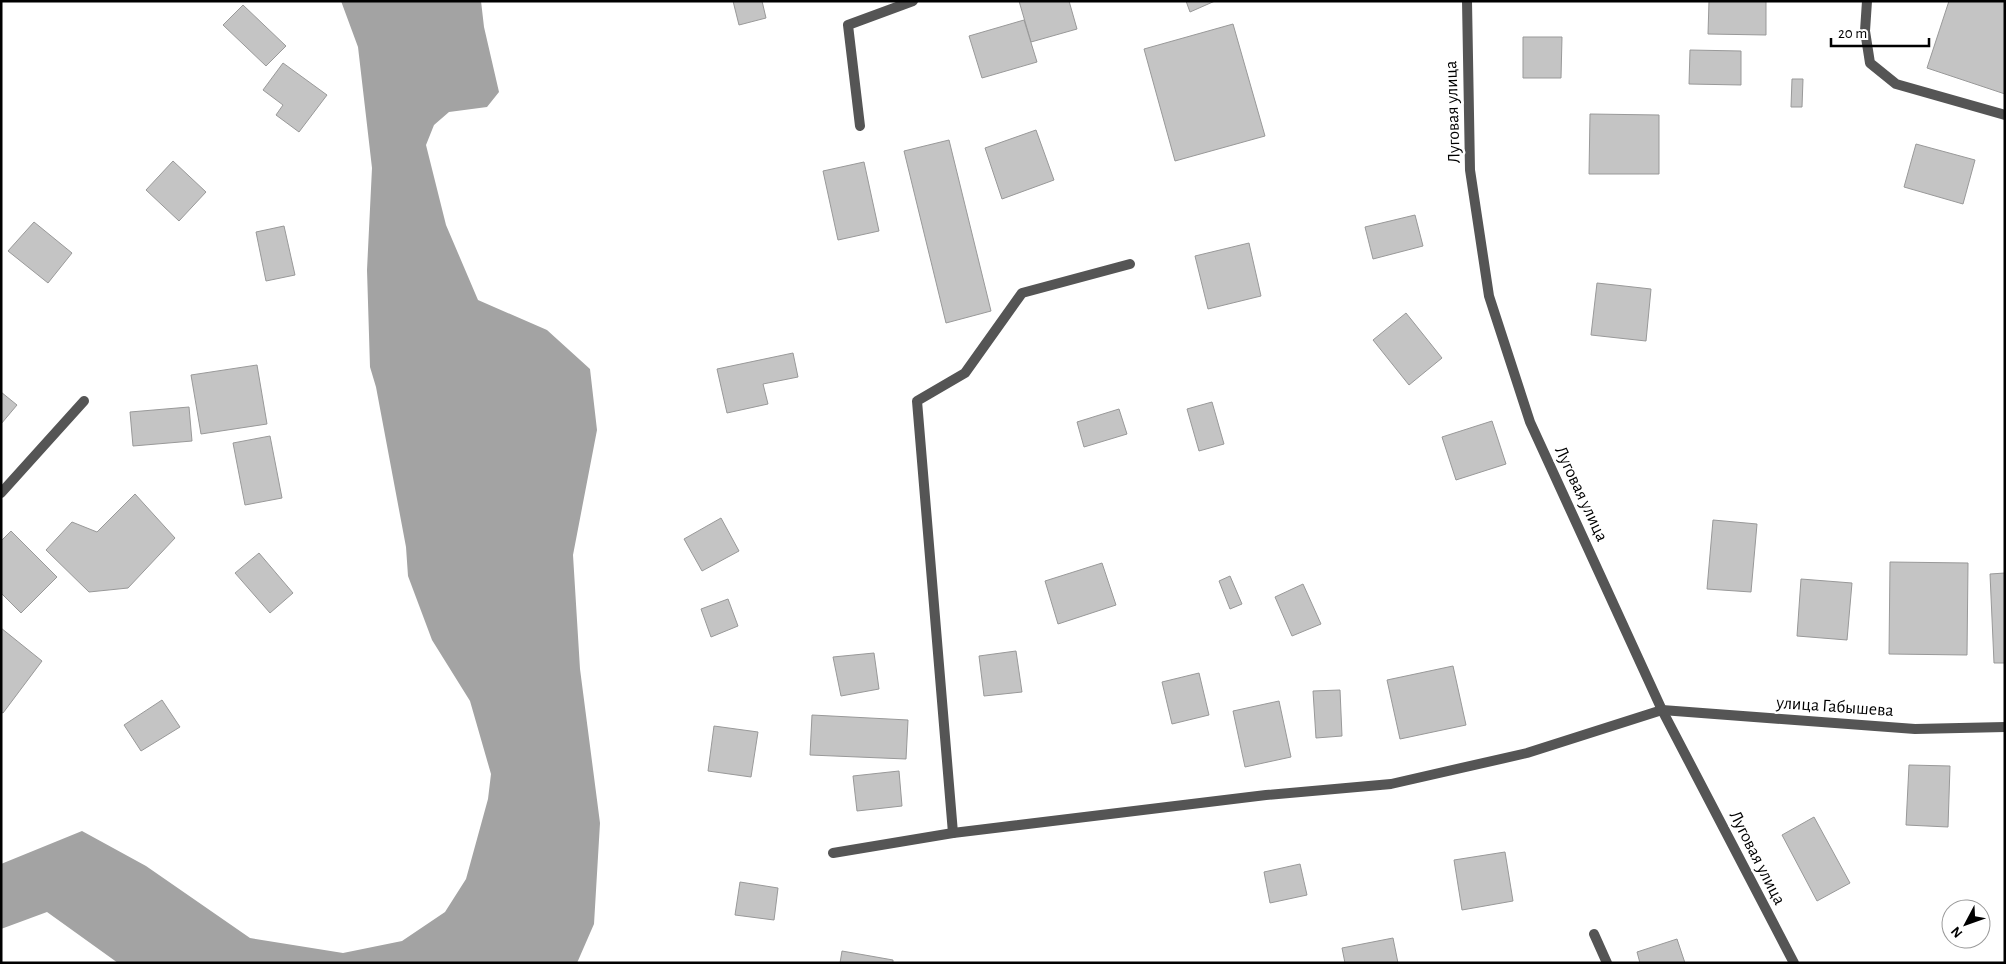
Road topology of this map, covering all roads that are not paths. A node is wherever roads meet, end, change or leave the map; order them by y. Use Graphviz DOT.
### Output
graph roads {
  1 [pos="913,1"];
  2 [pos="1467,1"];
  3 [pos="1867,1"];
  4 [pos="2005,115"];
  5 [pos="860,126"];
  6 [pos="1130,264"];
  7 [pos="84,401"];
  8 [pos="1,493"];
  9 [pos="1662,710"];
  10 [pos="2005,727"];
  11 [pos="953,833"];
  12 [pos="832,852"];
  13 [pos="1594,934"];
  14 [pos="1607,963"];
  15 [pos="1794,963"];
  1 -- 5 [label="street"];
  2 -- 9 [label="street, Луговая улица"];
  3 -- 4 [label="street"];
  6 -- 11 [label="street"];
  7 -- 8 [label="street"];
  9 -- 10 [label="street, улица Габышева"];
  9 -- 11 [label="street"];
  9 -- 15 [label="street, Луговая улица"];
  11 -- 12 [label="street"];
  13 -- 14 [label="street"];
}
